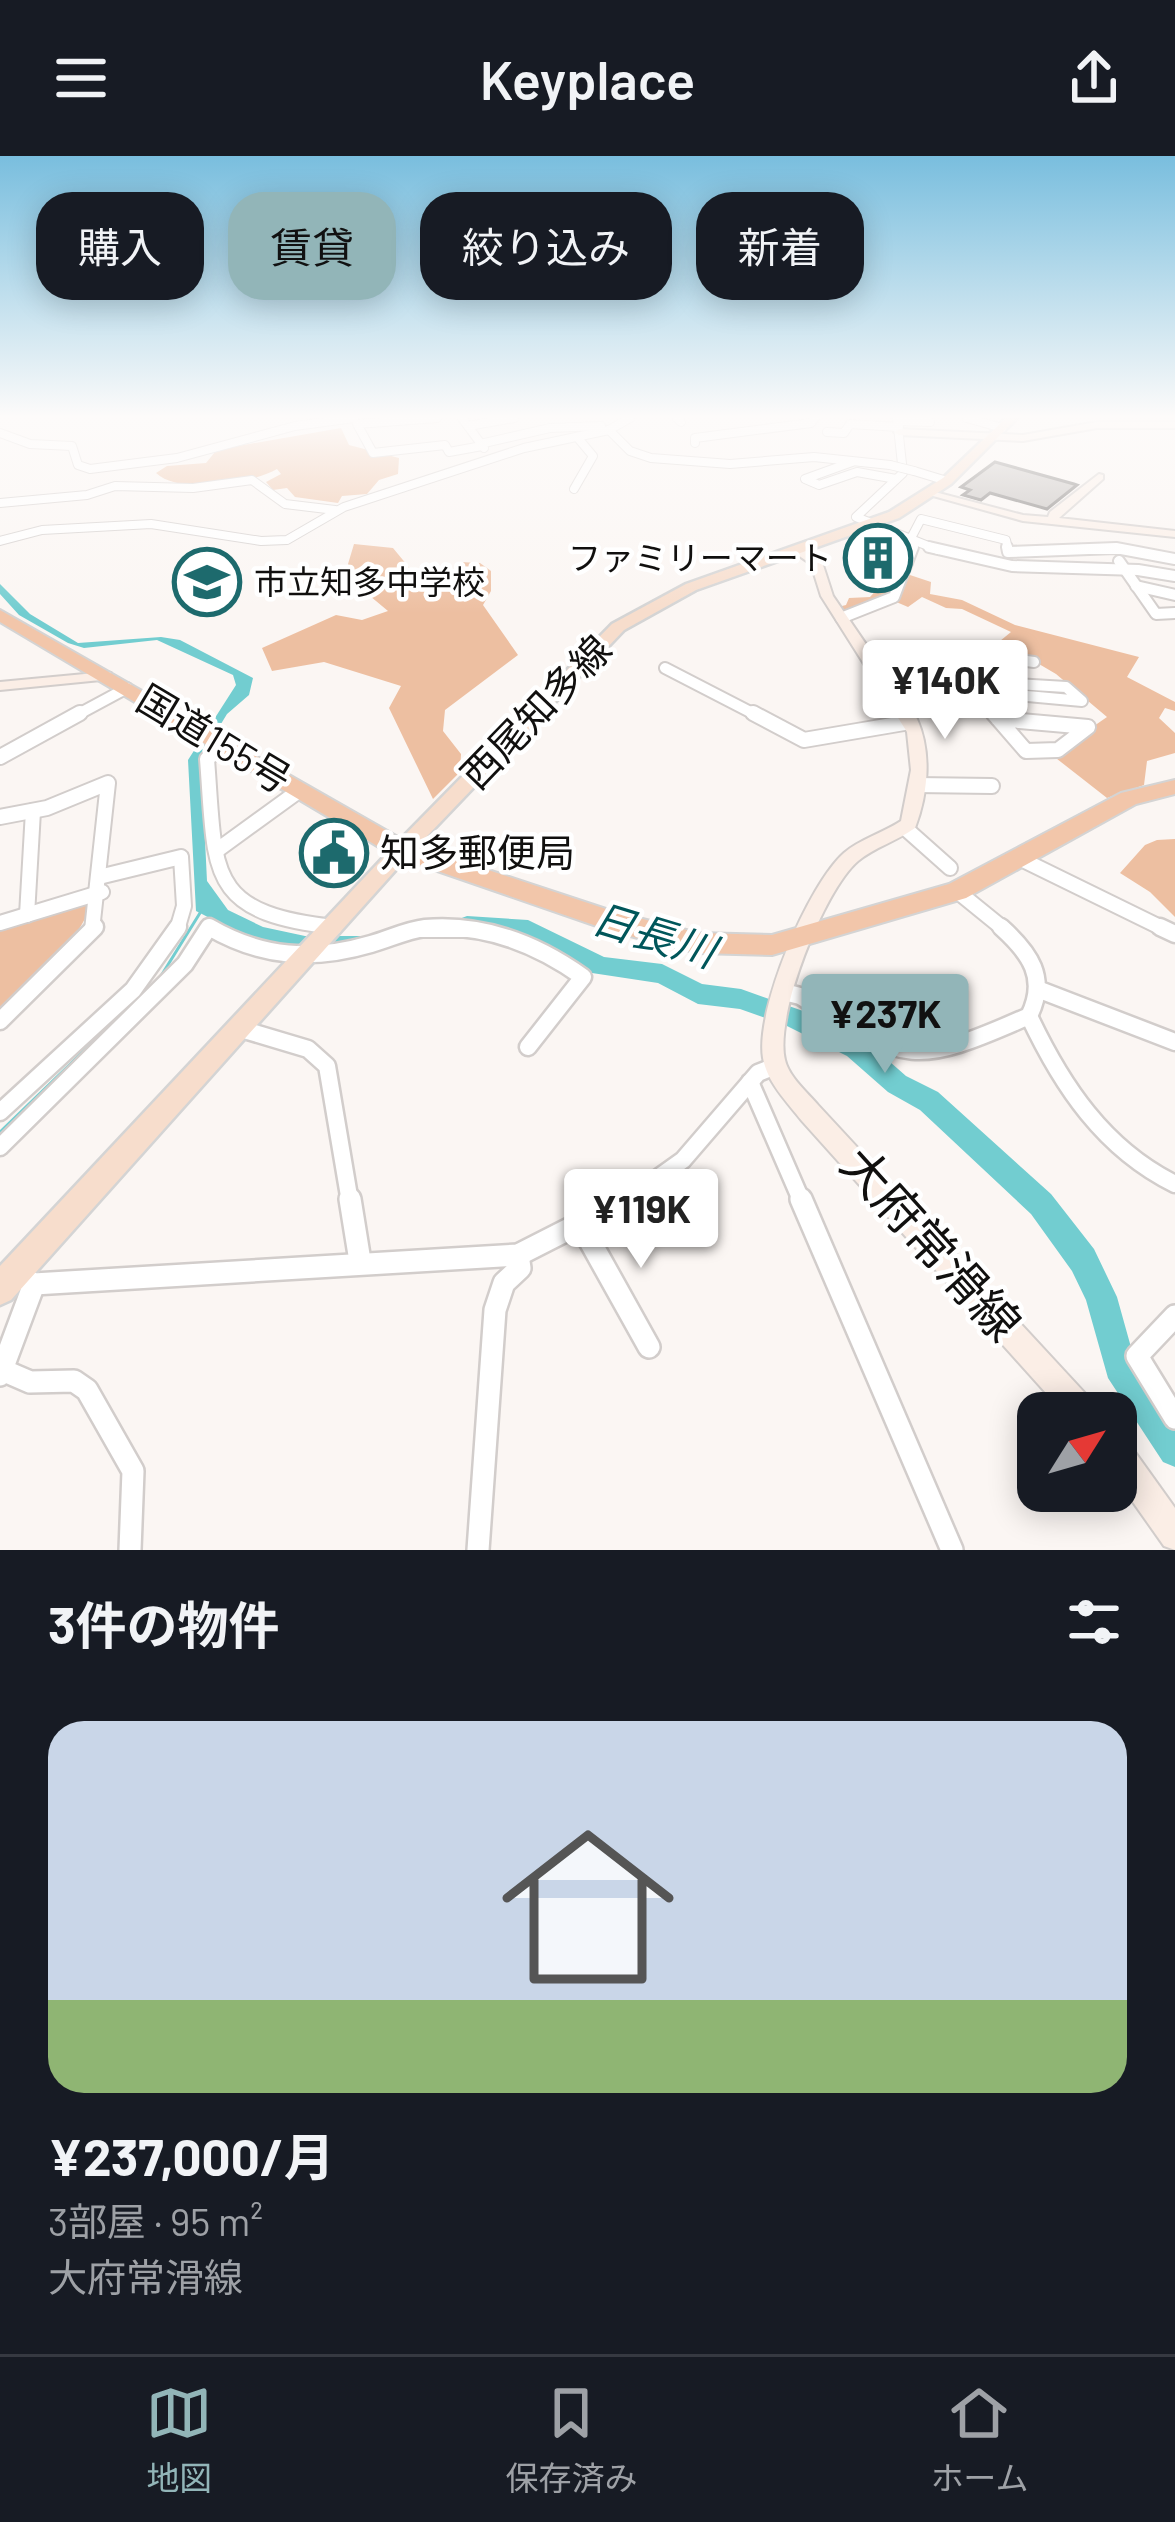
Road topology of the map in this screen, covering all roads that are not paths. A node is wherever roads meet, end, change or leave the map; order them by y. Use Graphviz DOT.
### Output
graph roads {
  1 [pos="229,483"];
  2 [pos="262,483"];
  3 [pos="420,483"];
  4 [pos="577,483"];
  5 [pos="894,483"];
  6 [pos="946,483"];
  7 [pos="1092,483"];
  8 [pos="115,486"];
  9 [pos="574,489"];
  10 [pos="931,494"];
  11 [pos="0,503"];
  12 [pos="335,510"];
  13 [pos="1053,522"];
  14 [pos="871,524"];
  15 [pos="1175,534"];
  16 [pos="0,541"];
  17 [pos="911,543"];
  18 [pos="1108,548"];
  19 [pos="799,550"];
  20 [pos="1008,552"];
  21 [pos="1175,559"];
  22 [pos="1008,566"];
  23 [pos="1122,566"];
  24 [pos="1175,576"];
  25 [pos="1136,586"];
  26 [pos="1175,595"];
  27 [pos="1175,613"];
  28 [pos="0,615"];
  29 [pos="841,618"];
  30 [pos="999,644"];
  31 [pos="981,655"];
  32 [pos="1034,662"];
  33 [pos="665,668"];
  34 [pos="106,676"];
  35 [pos="880,676"];
  36 [pos="961,677"];
  37 [pos="0,686"];
  38 [pos="127,688"];
  39 [pos="973,691"];
  40 [pos="998,719"];
  41 [pos="910,722"];
  42 [pos="223,745"];
  43 [pos="0,757"];
  44 [pos="916,785"];
  45 [pos="992,786"];
  46 [pos="1175,787"];
  47 [pos="300,790"];
  48 [pos="33,812"];
  49 [pos="0,818"];
  50 [pos="905,828"];
  51 [pos="402,850"];
  52 [pos="216,851"];
  53 [pos="1021,859"];
  54 [pos="954,879"];
  55 [pos="102,884"];
  56 [pos="27,915"];
  57 [pos="0,923"];
  58 [pos="335,928"];
  59 [pos="1175,934"];
  60 [pos="803,937"];
  61 [pos="311,954"];
  62 [pos="1040,990"];
  63 [pos="780,1005"];
  64 [pos="1029,1016"];
  65 [pos="0,1021"];
  66 [pos="241,1030"];
  67 [pos="1175,1042"];
  68 [pos="528,1047"];
  69 [pos="775,1066"];
  70 [pos="750,1082"];
  71 [pos="4,1103"];
  72 [pos="0,1147"];
  73 [pos="1175,1184"];
  74 [pos="581,1226"];
  75 [pos="518,1256"];
  76 [pos="360,1262"];
  77 [pos="12,1277"];
  78 [pos="1175,1316"];
  79 [pos="649,1347"];
  80 [pos="1,1373"];
  81 [pos="1065,1392"];
  82 [pos="1175,1418"];
  83 [pos="1137,1482"];
  84 [pos="1175,1535"];
  85 [pos="130,1550"];
  86 [pos="478,1550"];
  87 [pos="952,1550"];
  1 -- 8 [label="street"];
  2 -- 12 [label="street"];
  3 -- 12 [label="street"];
  4 -- 9 [label="street"];
  5 -- 14 [label="street"];
  6 -- 10 [label="main road, 西尾知多線"];
  7 -- 13 [label="street"];
  8 -- 11 [label="street"];
  10 -- 13 [label="street"];
  10 -- 14 [label="main road, 西尾知多線"];
  12 -- 16 [label="street"];
  13 -- 15 [label="street"];
  14 -- 17 [label="street"];
  14 -- 19 [label="main road, 西尾知多線"];
  17 -- 20 [label="street"];
  17 -- 22 [label="street"];
  17 -- 29 [label="street"];
  18 -- 20 [label="street"];
  18 -- 21 [label="street"];
  18 -- 23 [label="street"];
  19 -- 29 [label="street"];
  19 -- 51 [label="main road, 西尾知多線"];
  20 -- 22 [label="street"];
  22 -- 23 [label="street"];
  23 -- 24 [label="street"];
  23 -- 25 [label="street"];
  25 -- 26 [label="street"];
  25 -- 27 [label="street"];
  28 -- 34 [label="highway, 国道155号"];
  29 -- 35 [label="street"];
  30 -- 31 [label="street"];
  31 -- 32 [label="street"];
  31 -- 36 [label="street"];
  33 -- 41 [label="street"];
  34 -- 37 [label="street"];
  34 -- 38 [label="highway, 国道155号"];
  35 -- 36 [label="street"];
  35 -- 41 [label="street"];
  36 -- 39 [label="street"];
  36 -- 39 [label="street"];
  38 -- 42 [label="highway, 国道155号"];
  38 -- 43 [label="street"];
  39 -- 40 [label="street"];
  40 -- 40 [label="street"];
  41 -- 44 [label="street"];
  42 -- 47 [label="highway, 国道155号"];
  42 -- 52 [label="street"];
  44 -- 45 [label="street"];
  44 -- 50 [label="street"];
  46 -- 53 [label="highway, 国道155号"];
  47 -- 51 [label="highway, 国道155号"];
  47 -- 52 [label="street"];
  48 -- 49 [label="street"];
  48 -- 55 [label="street"];
  48 -- 56 [label="street"];
  50 -- 54 [label="street"];
  50 -- 60 [label="street"];
  51 -- 58 [label="main road, 西尾知多線"];
  51 -- 60 [label="highway, 国道155号"];
  52 -- 58 [label="street"];
  53 -- 54 [label="highway, 国道155号"];
  53 -- 59 [label="street"];
  54 -- 60 [label="highway, 国道155号"];
  54 -- 62 [label="street"];
  55 -- 56 [label="street"];
  55 -- 65 [label="street"];
  55 -- 71 [label="street"];
  56 -- 57 [label="street"];
  58 -- 61 [label="main road, 西尾知多線"];
  60 -- 63 [label="street"];
  61 -- 66 [label="main road, 西尾知多線"];
  61 -- 68 [label="street"];
  61 -- 72 [label="street"];
  62 -- 64 [label="street"];
  62 -- 67 [label="street"];
  63 -- 64 [label="street"];
  63 -- 69 [label="street"];
  64 -- 73 [label="street"];
  66 -- 76 [label="street"];
  66 -- 77 [label="main road, 西尾知多線"];
  69 -- 70 [label="street"];
  69 -- 81 [label="street, 大府常滑線"];
  70 -- 74 [label="street"];
  70 -- 87 [label="street"];
  74 -- 75 [label="street"];
  74 -- 79 [label="street"];
  75 -- 76 [label="street"];
  75 -- 86 [label="street"];
  76 -- 77 [label="street"];
  77 -- 80 [label="street"];
  78 -- 82 [label="street"];
  80 -- 85 [label="street"];
  83 -- 84 [label="street"];
}
